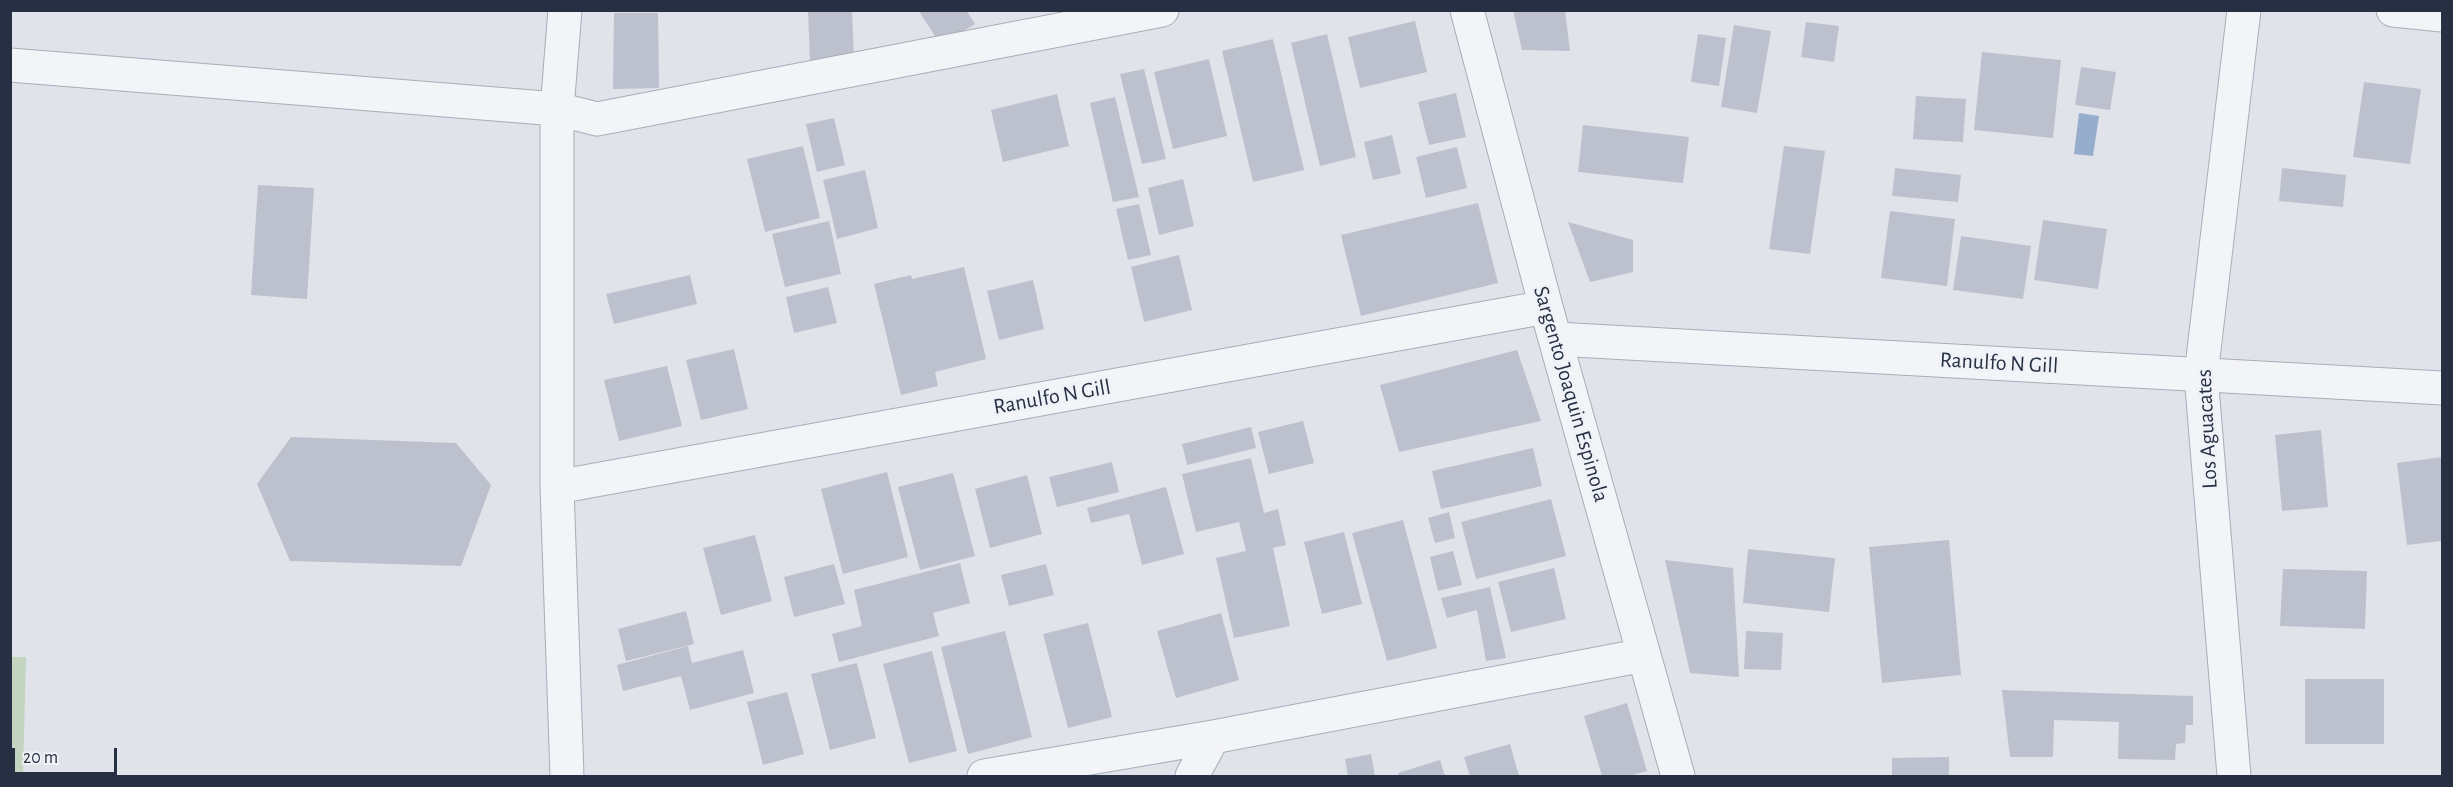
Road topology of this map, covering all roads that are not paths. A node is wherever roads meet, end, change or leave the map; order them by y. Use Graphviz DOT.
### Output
graph roads {
  1 [pos="565,10"];
  2 [pos="1162,10"];
  3 [pos="1467,10"];
  4 [pos="2244,10"];
  5 [pos="2393,10"];
  6 [pos="2442,15"];
  7 [pos="10,66"];
  8 [pos="557,109"];
  9 [pos="1546,307"];
  10 [pos="1556,339"];
  11 [pos="2201,375"];
  12 [pos="2442,388"];
  13 [pos="557,487"];
  14 [pos="1644,655"];
  15 [pos="1213,737"];
  16 [pos="567,777"];
  17 [pos="984,777"];
  18 [pos="1192,777"];
  19 [pos="1678,777"];
  20 [pos="2234,777"];
  1 -- 8 [label="street"];
  2 -- 8 [label="street"];
  3 -- 9 [label="street, Sargento Joaquin Espinola"];
  4 -- 11 [label="street, Los Aguacates"];
  5 -- 6 [label="street"];
  7 -- 8 [label="street"];
  8 -- 13 [label="street"];
  9 -- 10 [label="street, Sargento Joaquin Espinola"];
  9 -- 13 [label="street, Ranulfo N Gill"];
  10 -- 11 [label="street, Ranulfo N Gill"];
  10 -- 14 [label="street, Sargento Joaquin Espinola"];
  11 -- 12 [label="street, Ranulfo N Gill"];
  11 -- 20 [label="street, Los Aguacates"];
  13 -- 16 [label="street"];
  14 -- 15 [label="street"];
  14 -- 19 [label="street, Sargento Joaquin Espinola"];
  15 -- 17 [label="street"];
  15 -- 18 [label="street"];
}
